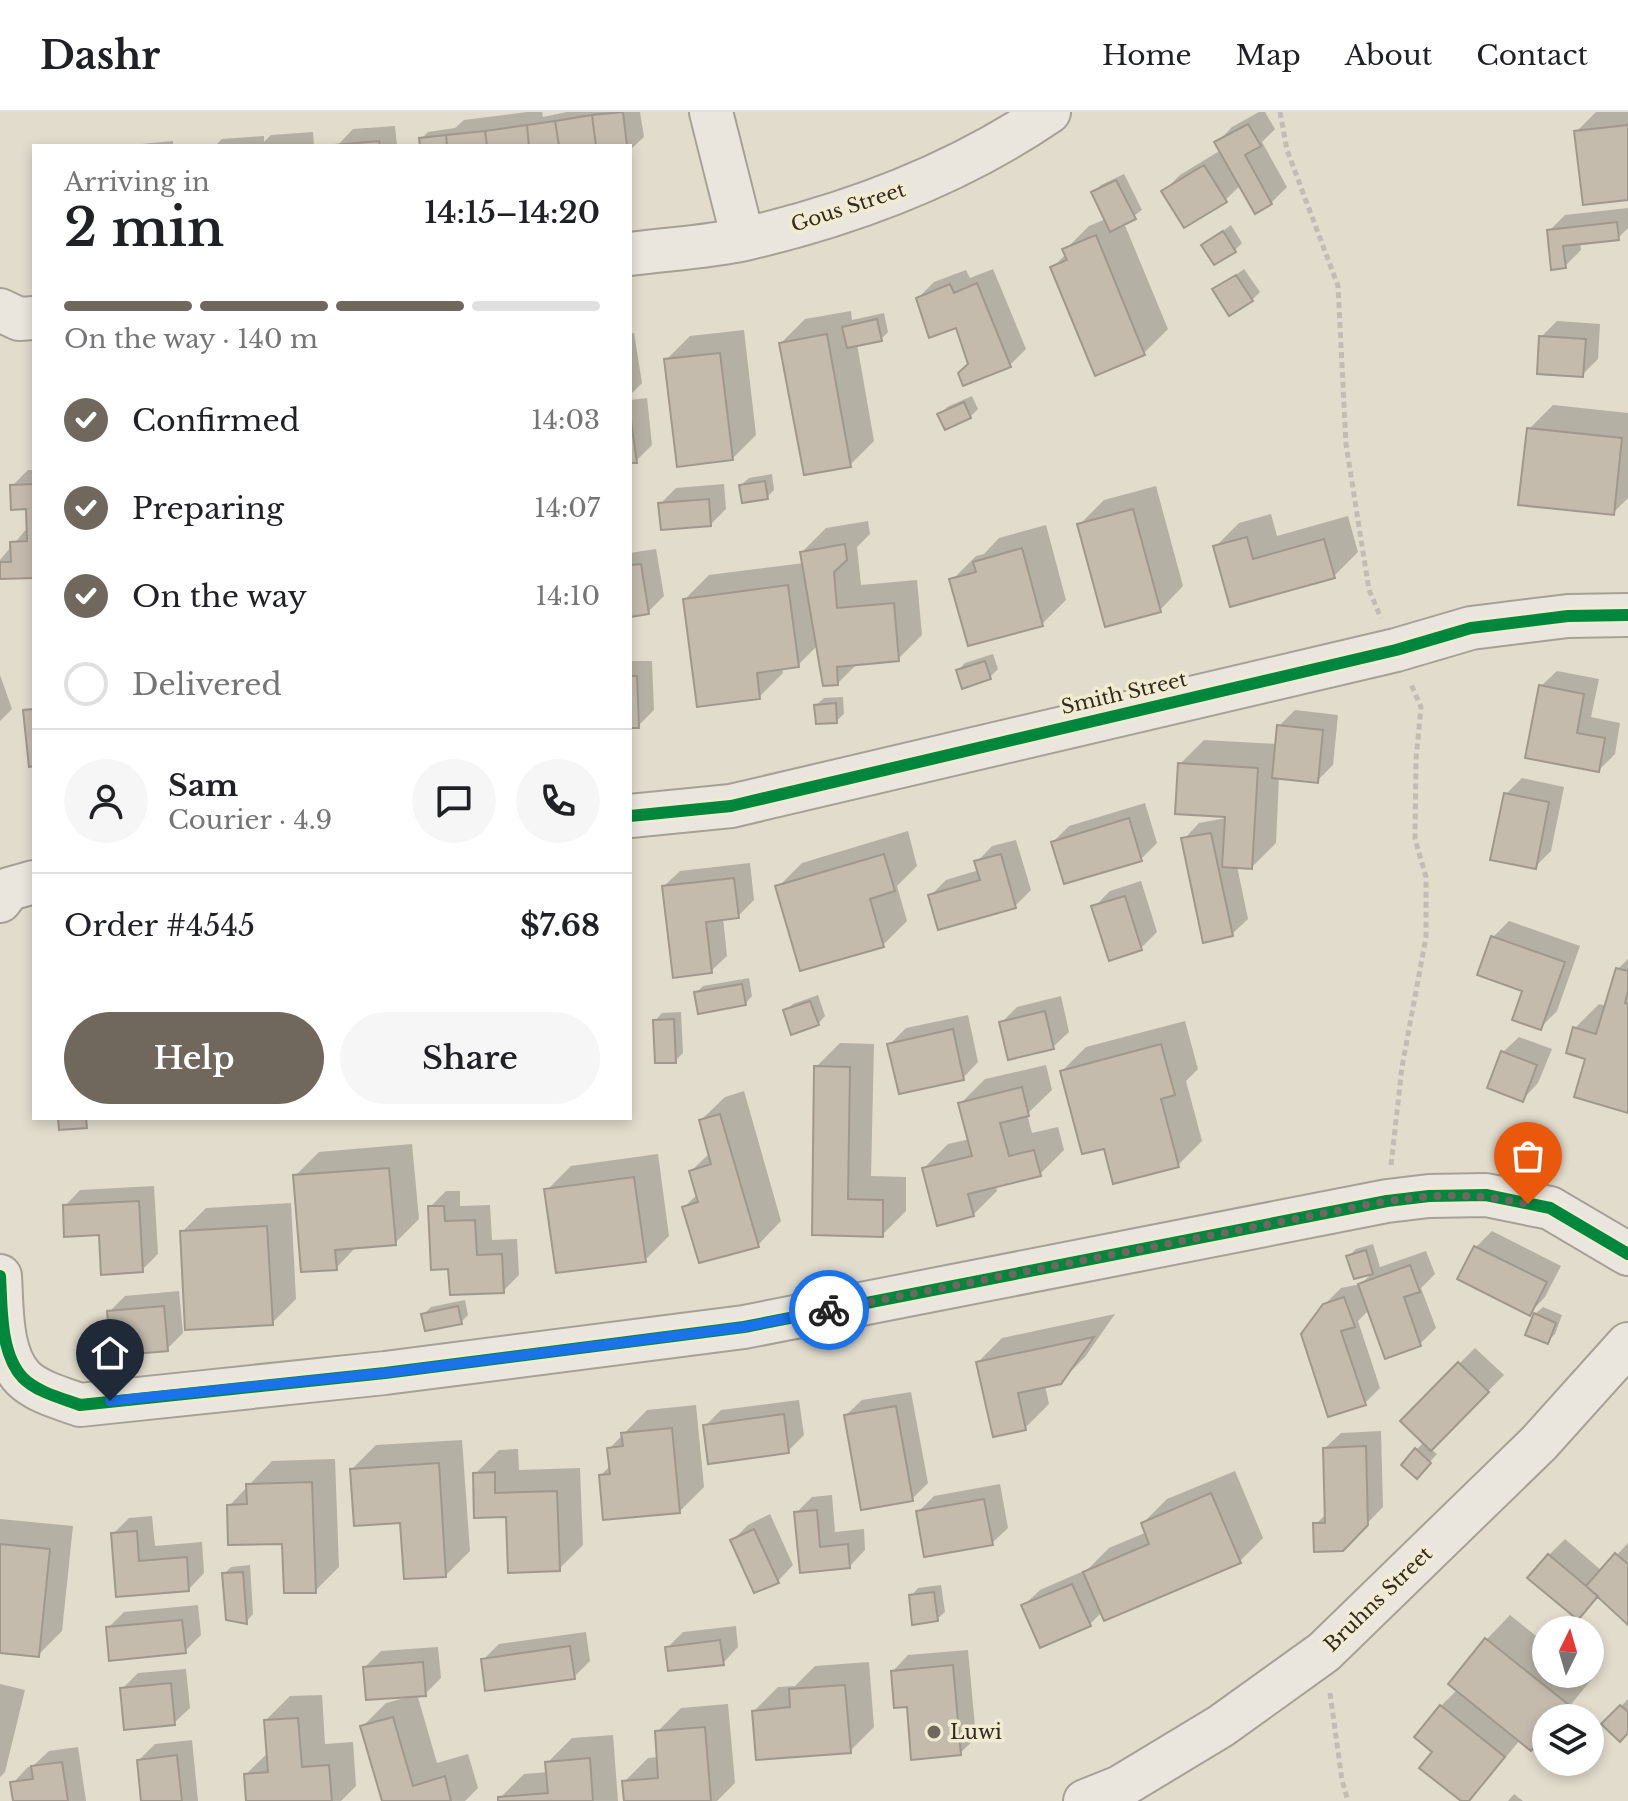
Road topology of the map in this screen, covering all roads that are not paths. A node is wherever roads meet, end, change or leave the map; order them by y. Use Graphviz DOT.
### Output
graph roads {
  1 [pos="711,112"];
  2 [pos="1049,112"];
  3 [pos="743,239"];
  4 [pos="632,254"];
  5 [pos="0,310"];
  6 [pos="32,318"];
  7 [pos="1628,615"];
  8 [pos="632,816"];
  9 [pos="32,883"];
  10 [pos="0,901"];
  11 [pos="1628,1254"];
  12 [pos="0,1276"];
  13 [pos="1628,1344"];
  14 [pos="1109,1796"];
  1 -- 3 [label="street"];
  2 -- 3 [label="street, Gous Street"];
  3 -- 4 [label="street, Gous Street"];
  5 -- 6 [label="street"];
  7 -- 8 [label="street, Smith Street"];
  9 -- 10 [label="street"];
  11 -- 12 [label="street"];
  13 -- 14 [label="street, Bruhns Street"];
}
